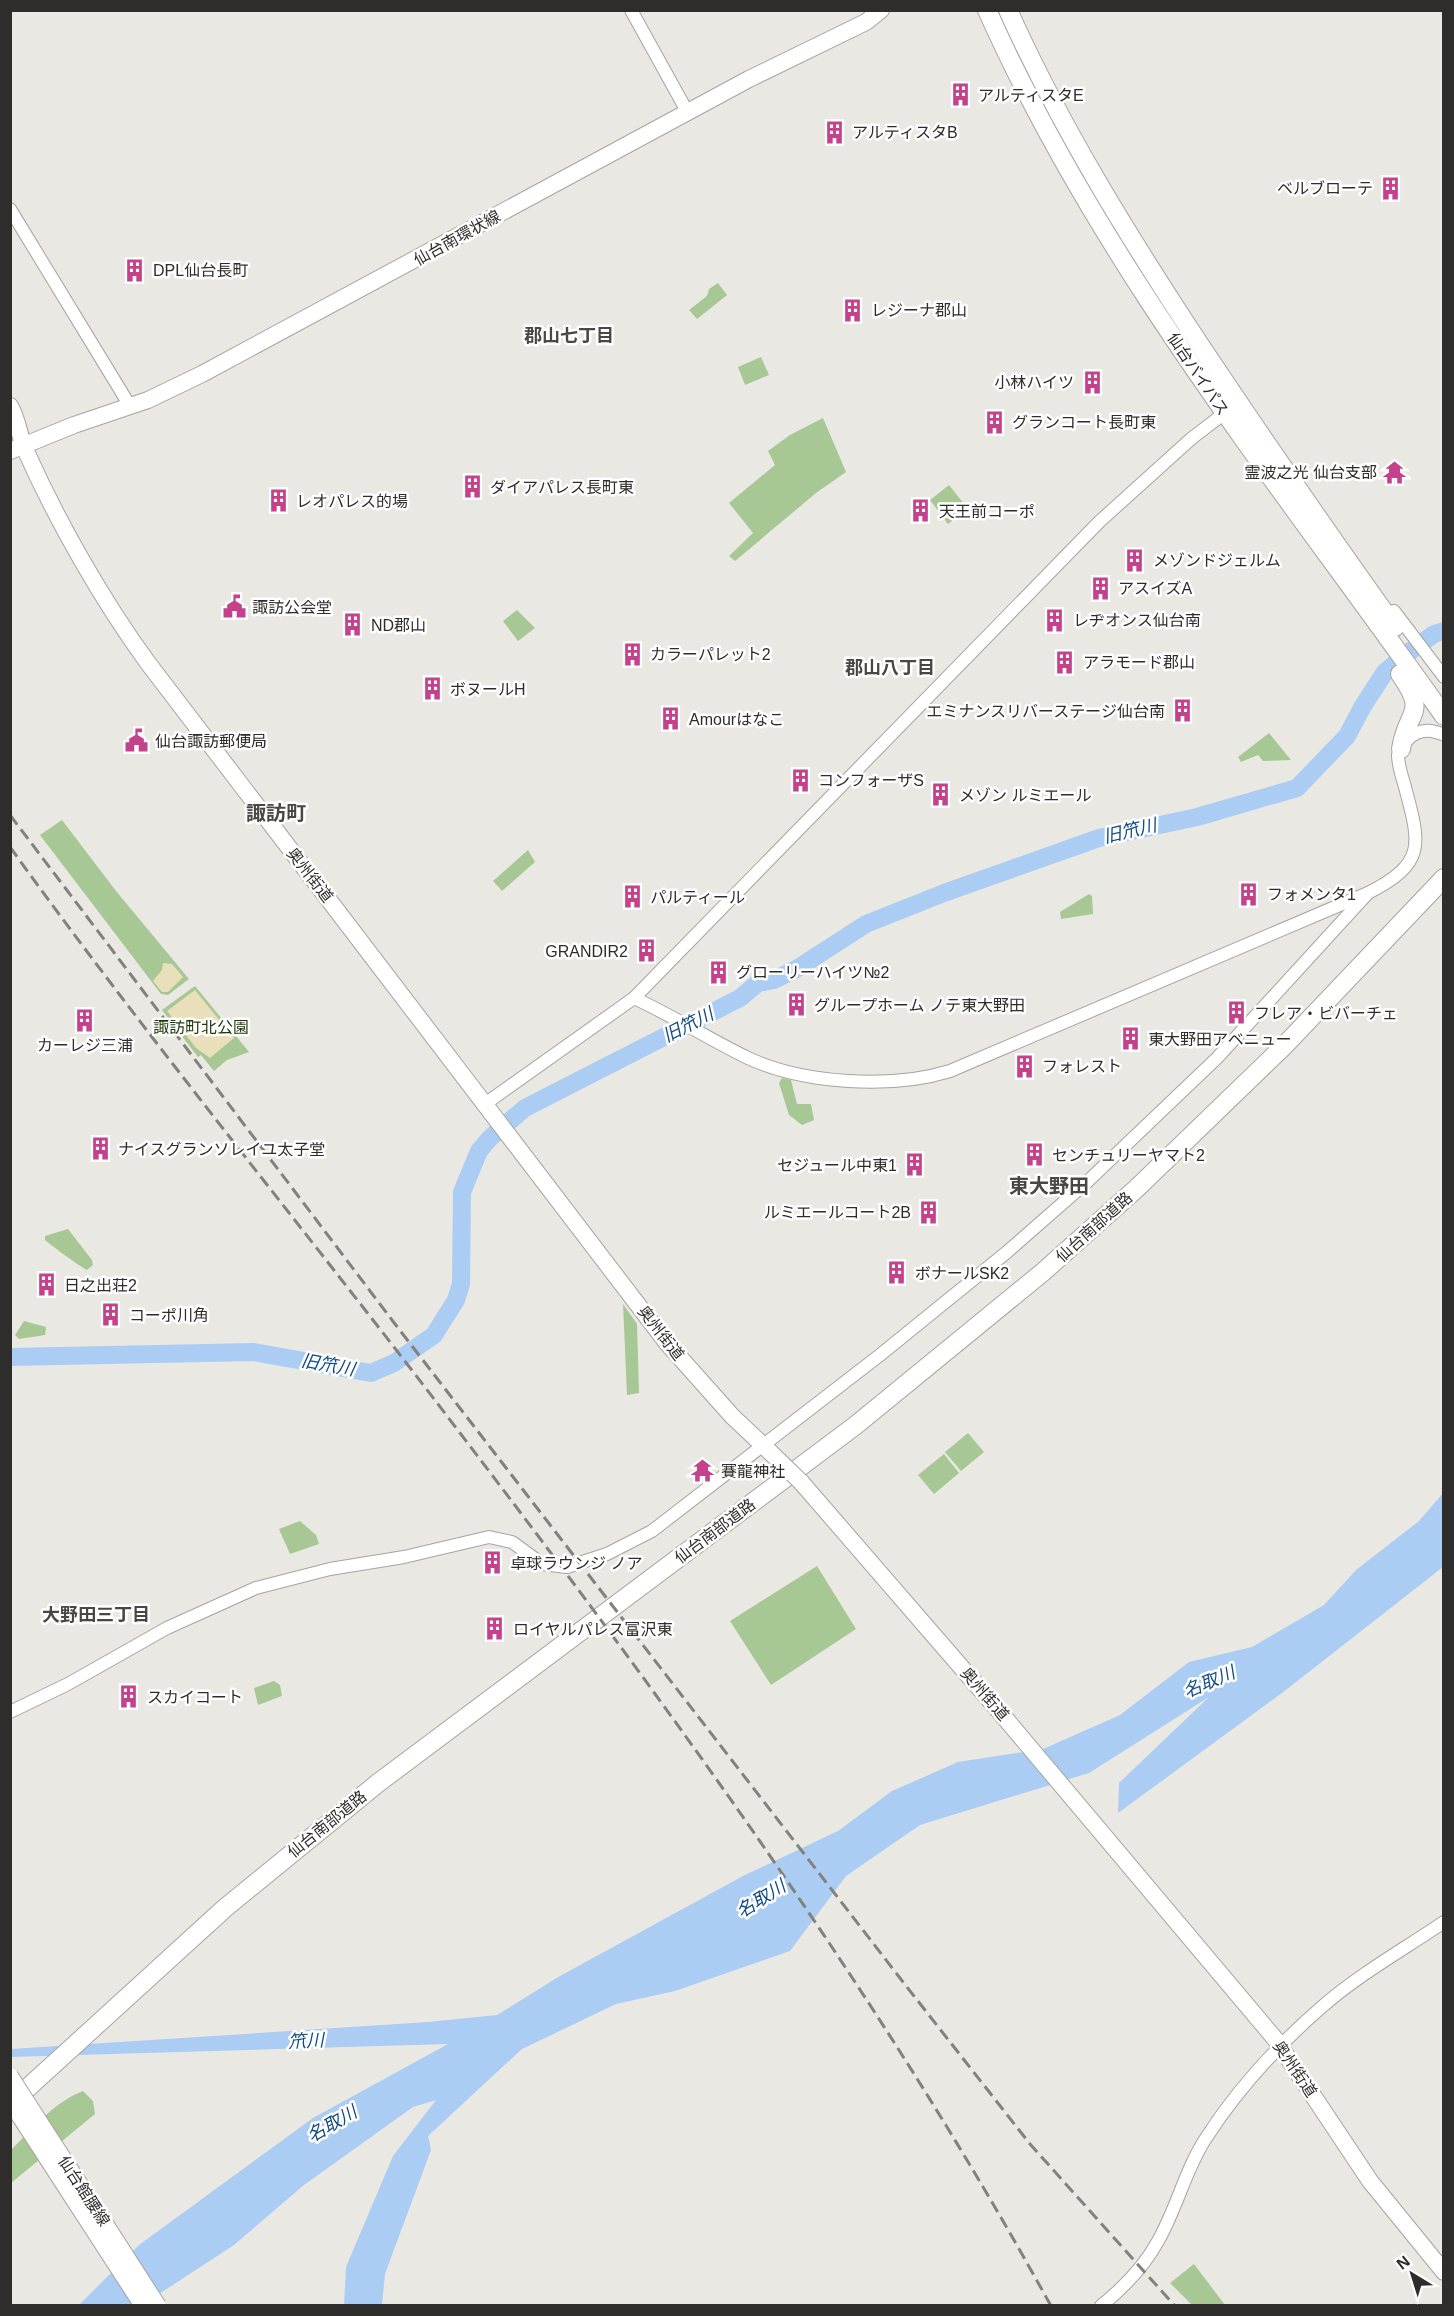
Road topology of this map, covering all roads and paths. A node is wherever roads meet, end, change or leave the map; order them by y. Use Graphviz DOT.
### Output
graph roads {
  1 [pos="631,10"];
  2 [pos="881,10"];
  3 [pos="987,10"];
  4 [pos="1008,10"];
  5 [pos="688,113"];
  6 [pos="10,209"];
  7 [pos="10,406"];
  8 [pos="130,406"];
  9 [pos="1231,408"];
  10 [pos="10,434"];
  11 [pos="17,449"];
  12 [pos="10,460"];
  13 [pos="1382,620"];
  14 [pos="1426,676"];
  15 [pos="1443,695"];
  16 [pos="1443,716"];
  17 [pos="1443,735"];
  18 [pos="1401,749"];
  19 [pos="1443,878"];
  20 [pos="1368,893"];
  21 [pos="634,998"];
  22 [pos="488,1109"];
  23 [pos="767,1449"];
  24 [pos="10,1713"];
  25 [pos="1443,1922"];
  26 [pos="1278,2043"];
  27 [pos="10,2076"];
  28 [pos="10,2102"];
  29 [pos="1443,2272"];
  30 [pos="143,2306"];
  31 [pos="159,2306"];
  32 [pos="1101,2306"];
  1 -- 5 [label="street"];
  2 -- 5 [label="main road, 仙台南環状線"];
  3 -- 9 [label="highway, 仙台バイパス"];
  4 -- 9 [label="highway, 仙台バイパス"];
  5 -- 8 [label="main road, 仙台南環状線"];
  6 -- 8 [label="street"];
  7 -- 11 [label="main road"];
  8 -- 11 [label="main road, 仙台南環状線"];
  9 -- 13 [label="highway, 仙台バイパス"];
  9 -- 13 [label="highway, 仙台バイパス"];
  9 -- 21 [label="street"];
  10 -- 11 [label="main road"];
  11 -- 12 [label="main road, 仙台南環状線"];
  11 -- 22 [label="main road, 奥州街道"];
  13 -- 14 [label="highway"];
  13 -- 14 [label="street"];
  14 -- 15 [label="highway"];
  14 -- 16 [label="highway"];
  14 -- 18 [label="highway"];
  17 -- 18 [label="street"];
  18 -- 20 [label="street"];
  19 -- 28 [label="highway, 仙台南部道路"];
  20 -- 21 [label="street"];
  20 -- 23 [label="street"];
  21 -- 22 [label="street"];
  22 -- 23 [label="main road, 奥州街道"];
  23 -- 24 [label="street"];
  23 -- 26 [label="main road, 奥州街道, bridge"];
  25 -- 26 [label="street"];
  26 -- 29 [label="main road, 奥州街道"];
  26 -- 32 [label="street"];
  27 -- 31 [label="main road, 仙台館腰線, bridge"];
  28 -- 30 [label="main road, 仙台館腰線, bridge"];
}
